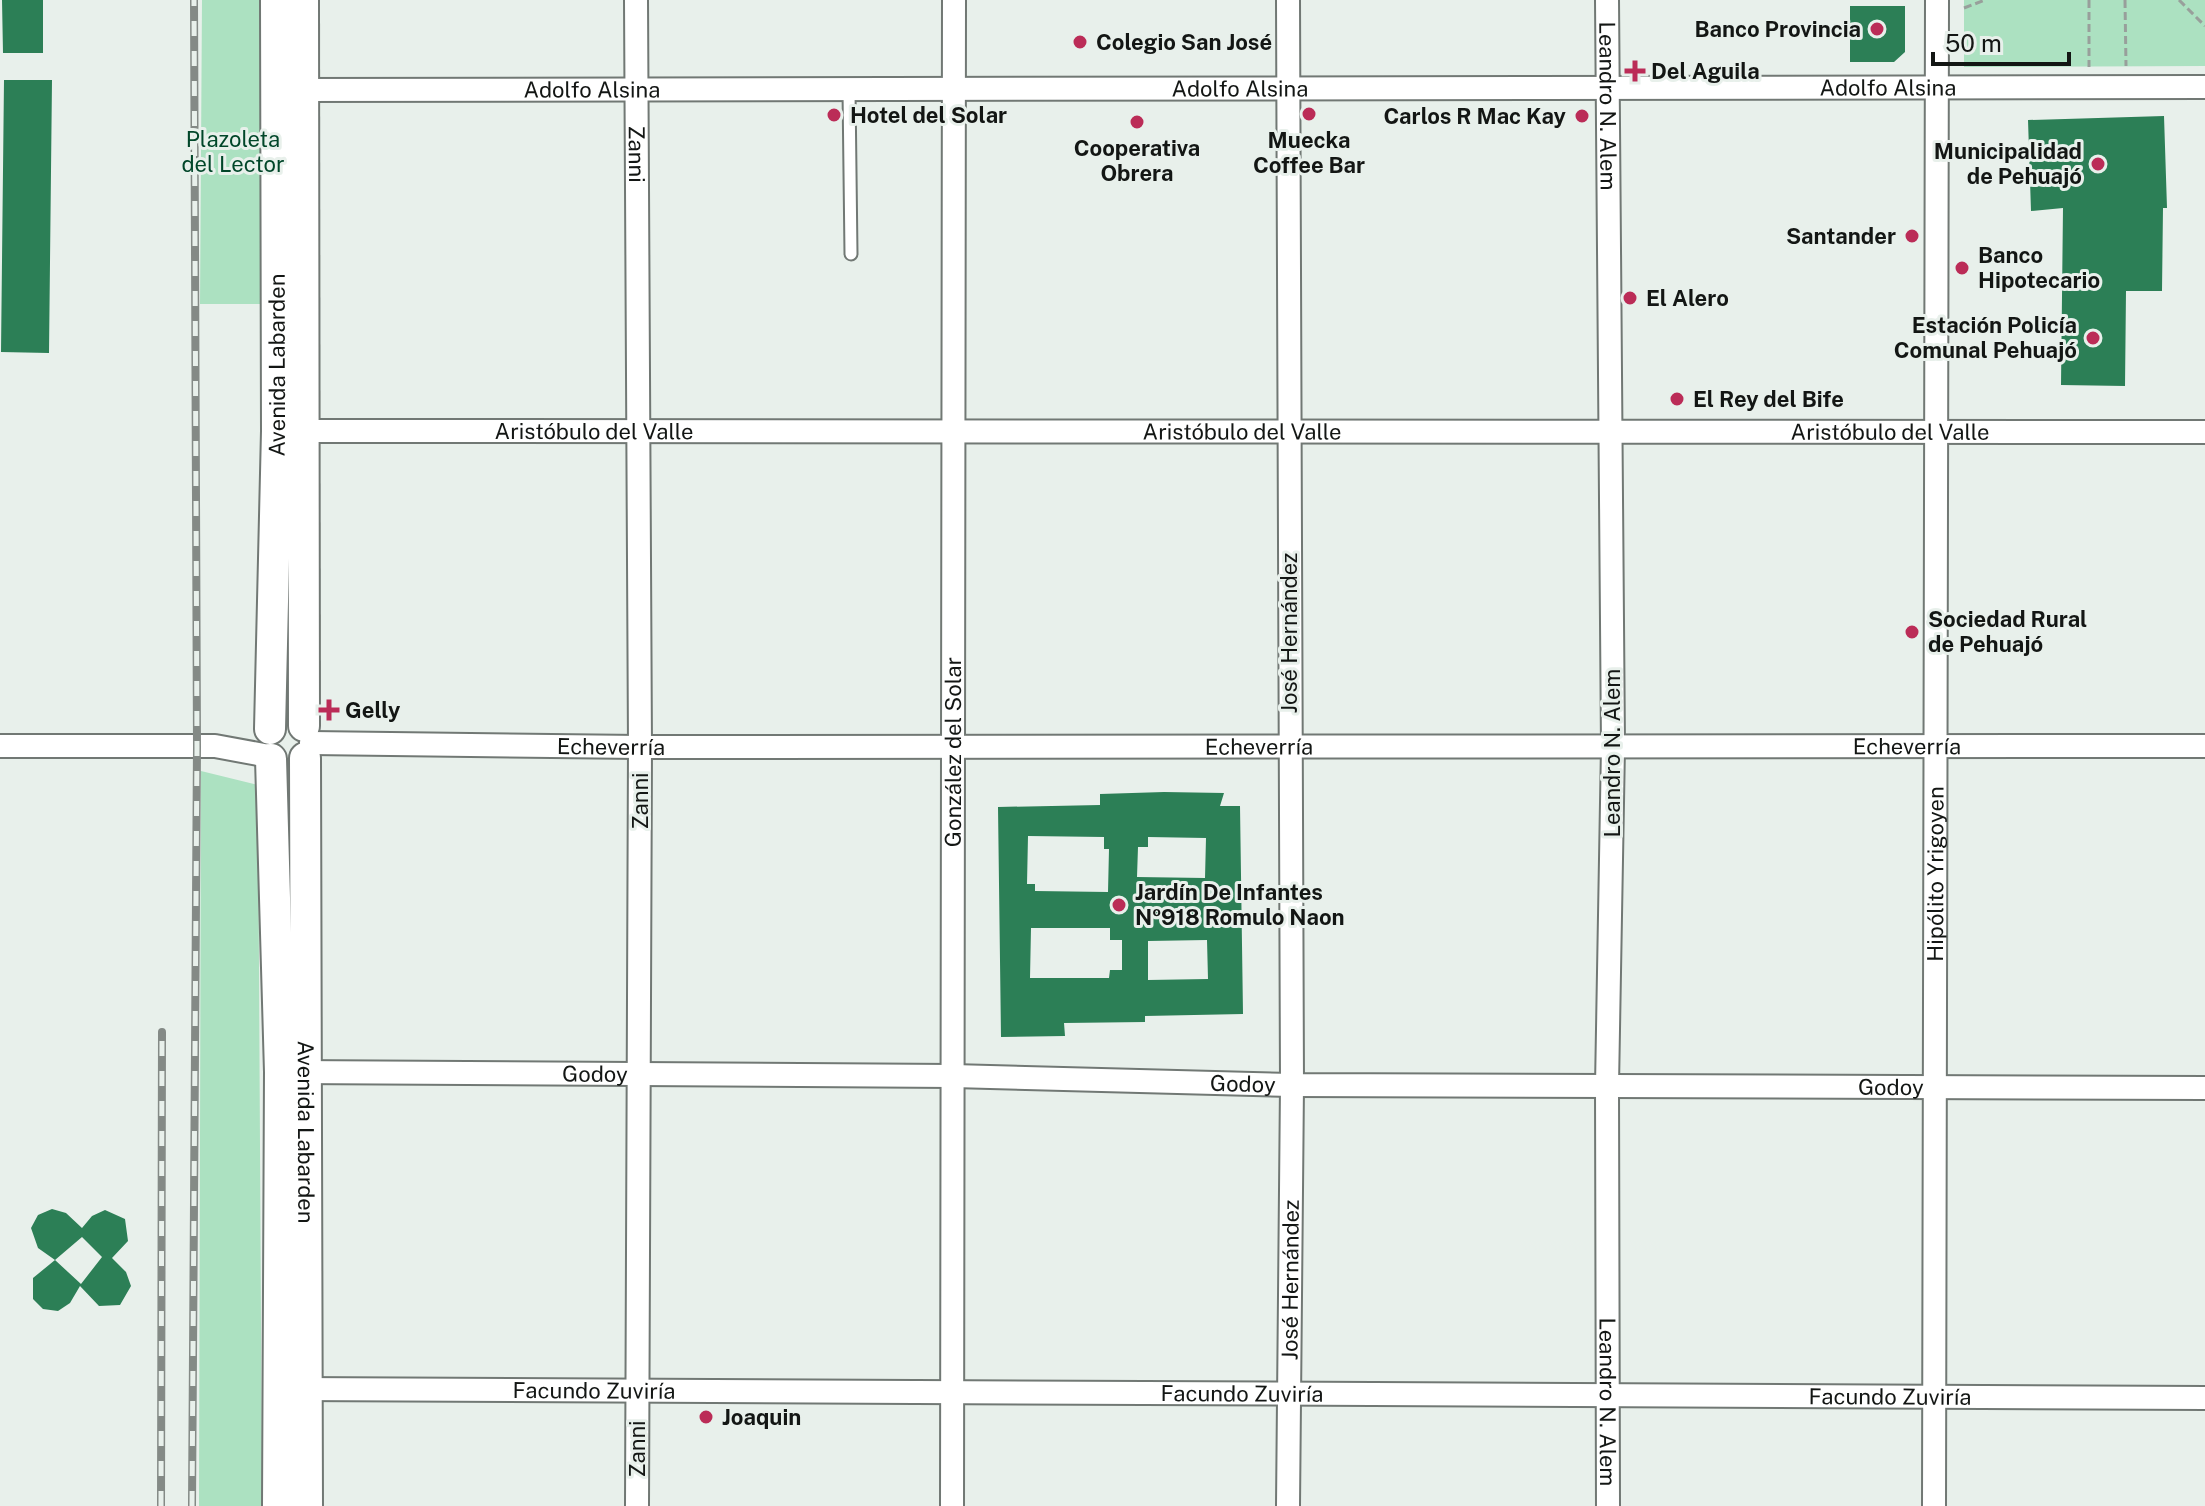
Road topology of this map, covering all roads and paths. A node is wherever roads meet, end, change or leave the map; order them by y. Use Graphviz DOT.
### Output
graph roads {
  1 [pos="276,0"];
  2 [pos="303,0"];
  3 [pos="636,0"];
  4 [pos="954,0"];
  5 [pos="1288,0"];
  6 [pos="1607,0"];
  7 [pos="1937,0"];
  8 [pos="1985,0"];
  9 [pos="2089,0"];
  10 [pos="2125,0"];
  11 [pos="2179,0"];
  12 [pos="1964,8"];
  13 [pos="2205,26"];
  14 [pos="2126,66"];
  15 [pos="2089,67"];
  16 [pos="2205,87"];
  17 [pos="1938,88"];
  18 [pos="1605,89"];
  19 [pos="289,90"];
  20 [pos="635,90"];
  21 [pos="1286,90"];
  22 [pos="849,91"];
  23 [pos="954,91"];
  24 [pos="851,254"];
  25 [pos="639,429"];
  26 [pos="953,430"];
  27 [pos="292,431"];
  28 [pos="1291,431"];
  29 [pos="1611,431"];
  30 [pos="1938,431"];
  31 [pos="2205,432"];
  32 [pos="307,743"];
  33 [pos="269,744"];
  34 [pos="0,746"];
  35 [pos="1613,746"];
  36 [pos="1937,746"];
  37 [pos="2205,746"];
  38 [pos="640,747"];
  39 [pos="953,747"];
  40 [pos="1288,747"];
  41 [pos="293,1072"];
  42 [pos="639,1076"];
  43 [pos="953,1076"];
  44 [pos="1292,1085"];
  45 [pos="1607,1086"];
  46 [pos="1932,1087"];
  47 [pos="2205,1088"];
  48 [pos="295,1389"];
  49 [pos="637,1391"];
  50 [pos="952,1392"];
  51 [pos="1289,1394"];
  52 [pos="1608,1395"];
  53 [pos="1935,1396"];
  54 [pos="2205,1398"];
  55 [pos="278,1506"];
  56 [pos="307,1506"];
  57 [pos="637,1506"];
  58 [pos="952,1506"];
  59 [pos="1288,1506"];
  60 [pos="1608,1506"];
  61 [pos="1934,1506"];
  1 -- 19 [label="main road, Avenida Labarden"];
  2 -- 19 [label="main road, Avenida Labarden"];
  3 -- 20 [label="street, Zanni"];
  4 -- 23 [label="street, González del Solar"];
  5 -- 21 [label="street, José Hernández"];
  6 -- 18 [label="street, Leandro N. Alem"];
  7 -- 17 [label="street, Hipólito Yrigoyen"];
  8 -- 12 [label="path"];
  9 -- 15 [label="path"];
  10 -- 14 [label="path"];
  11 -- 13 [label="path"];
  16 -- 17 [label="street, Adolfo Alsina"];
  17 -- 18 [label="street, Adolfo Alsina"];
  17 -- 30 [label="street, Hipólito Yrigoyen"];
  18 -- 21 [label="street, Adolfo Alsina"];
  18 -- 29 [label="street, Leandro N. Alem"];
  19 -- 20 [label="street, Adolfo Alsina"];
  19 -- 27 [label="main road, Avenida Labarden"];
  20 -- 22 [label="street, Adolfo Alsina"];
  20 -- 25 [label="street, Zanni"];
  21 -- 23 [label="street, Adolfo Alsina"];
  21 -- 28 [label="street, José Hernández"];
  22 -- 23 [label="street, Adolfo Alsina"];
  22 -- 24 [label="lane"];
  23 -- 26 [label="street, González del Solar"];
  25 -- 26 [label="street, Aristóbulo del Valle"];
  25 -- 27 [label="street, Aristóbulo del Valle"];
  25 -- 38 [label="street, Zanni"];
  26 -- 28 [label="street, Aristóbulo del Valle"];
  26 -- 39 [label="street, González del Solar"];
  27 -- 32 [label="main road, Avenida Labarden"];
  27 -- 33 [label="main road, Avenida Labarden"];
  28 -- 29 [label="street, Aristóbulo del Valle"];
  28 -- 40 [label="street, José Hernández"];
  29 -- 30 [label="street, Aristóbulo del Valle"];
  29 -- 35 [label="street, Leandro N. Alem"];
  30 -- 31 [label="street, Aristóbulo del Valle"];
  30 -- 36 [label="street, Hipólito Yrigoyen"];
  32 -- 33 [label="main road"];
  32 -- 33 [label="main road"];
  32 -- 38 [label="street, Echeverría"];
  32 -- 41 [label="main road, Avenida Labarden"];
  33 -- 34 [label="street"];
  33 -- 41 [label="main road, Avenida Labarden"];
  35 -- 36 [label="street, Echeverría"];
  35 -- 40 [label="street, Echeverría"];
  35 -- 45 [label="street, Leandro N. Alem"];
  36 -- 37 [label="street, Echeverría"];
  36 -- 46 [label="street, Hipólito Yrigoyen"];
  38 -- 39 [label="street, Echeverría"];
  38 -- 42 [label="street, Zanni"];
  39 -- 40 [label="street, Echeverría"];
  39 -- 43 [label="street, González del Solar"];
  40 -- 44 [label="street, José Hernández"];
  41 -- 42 [label="street, Godoy"];
  41 -- 48 [label="main road, Avenida Labarden"];
  42 -- 43 [label="street, Godoy"];
  42 -- 49 [label="street, Zanni"];
  43 -- 44 [label="street, Godoy"];
  43 -- 50 [label="street, González del Solar"];
  44 -- 45 [label="street, Godoy"];
  44 -- 51 [label="street, José Hernández"];
  45 -- 46 [label="street, Godoy"];
  45 -- 52 [label="street, Leandro N. Alem"];
  46 -- 47 [label="street, Godoy"];
  46 -- 53 [label="street, Hipólito Yrigoyen"];
  48 -- 49 [label="street, Facundo Zuviría"];
  48 -- 55 [label="main road, Avenida Labarden"];
  48 -- 56 [label="main road, Avenida Labarden"];
  49 -- 50 [label="street, Facundo Zuviría"];
  49 -- 57 [label="street, Zanni"];
  50 -- 51 [label="street, Facundo Zuviría"];
  50 -- 58 [label="street, González del Solar"];
  51 -- 52 [label="street, Facundo Zuviría"];
  51 -- 59 [label="street, José Hernández"];
  52 -- 53 [label="street, Facundo Zuviría"];
  52 -- 60 [label="street, Leandro N. Alem"];
  53 -- 54 [label="street, Facundo Zuviría"];
  53 -- 61 [label="street, Hipólito Yrigoyen"];
}
